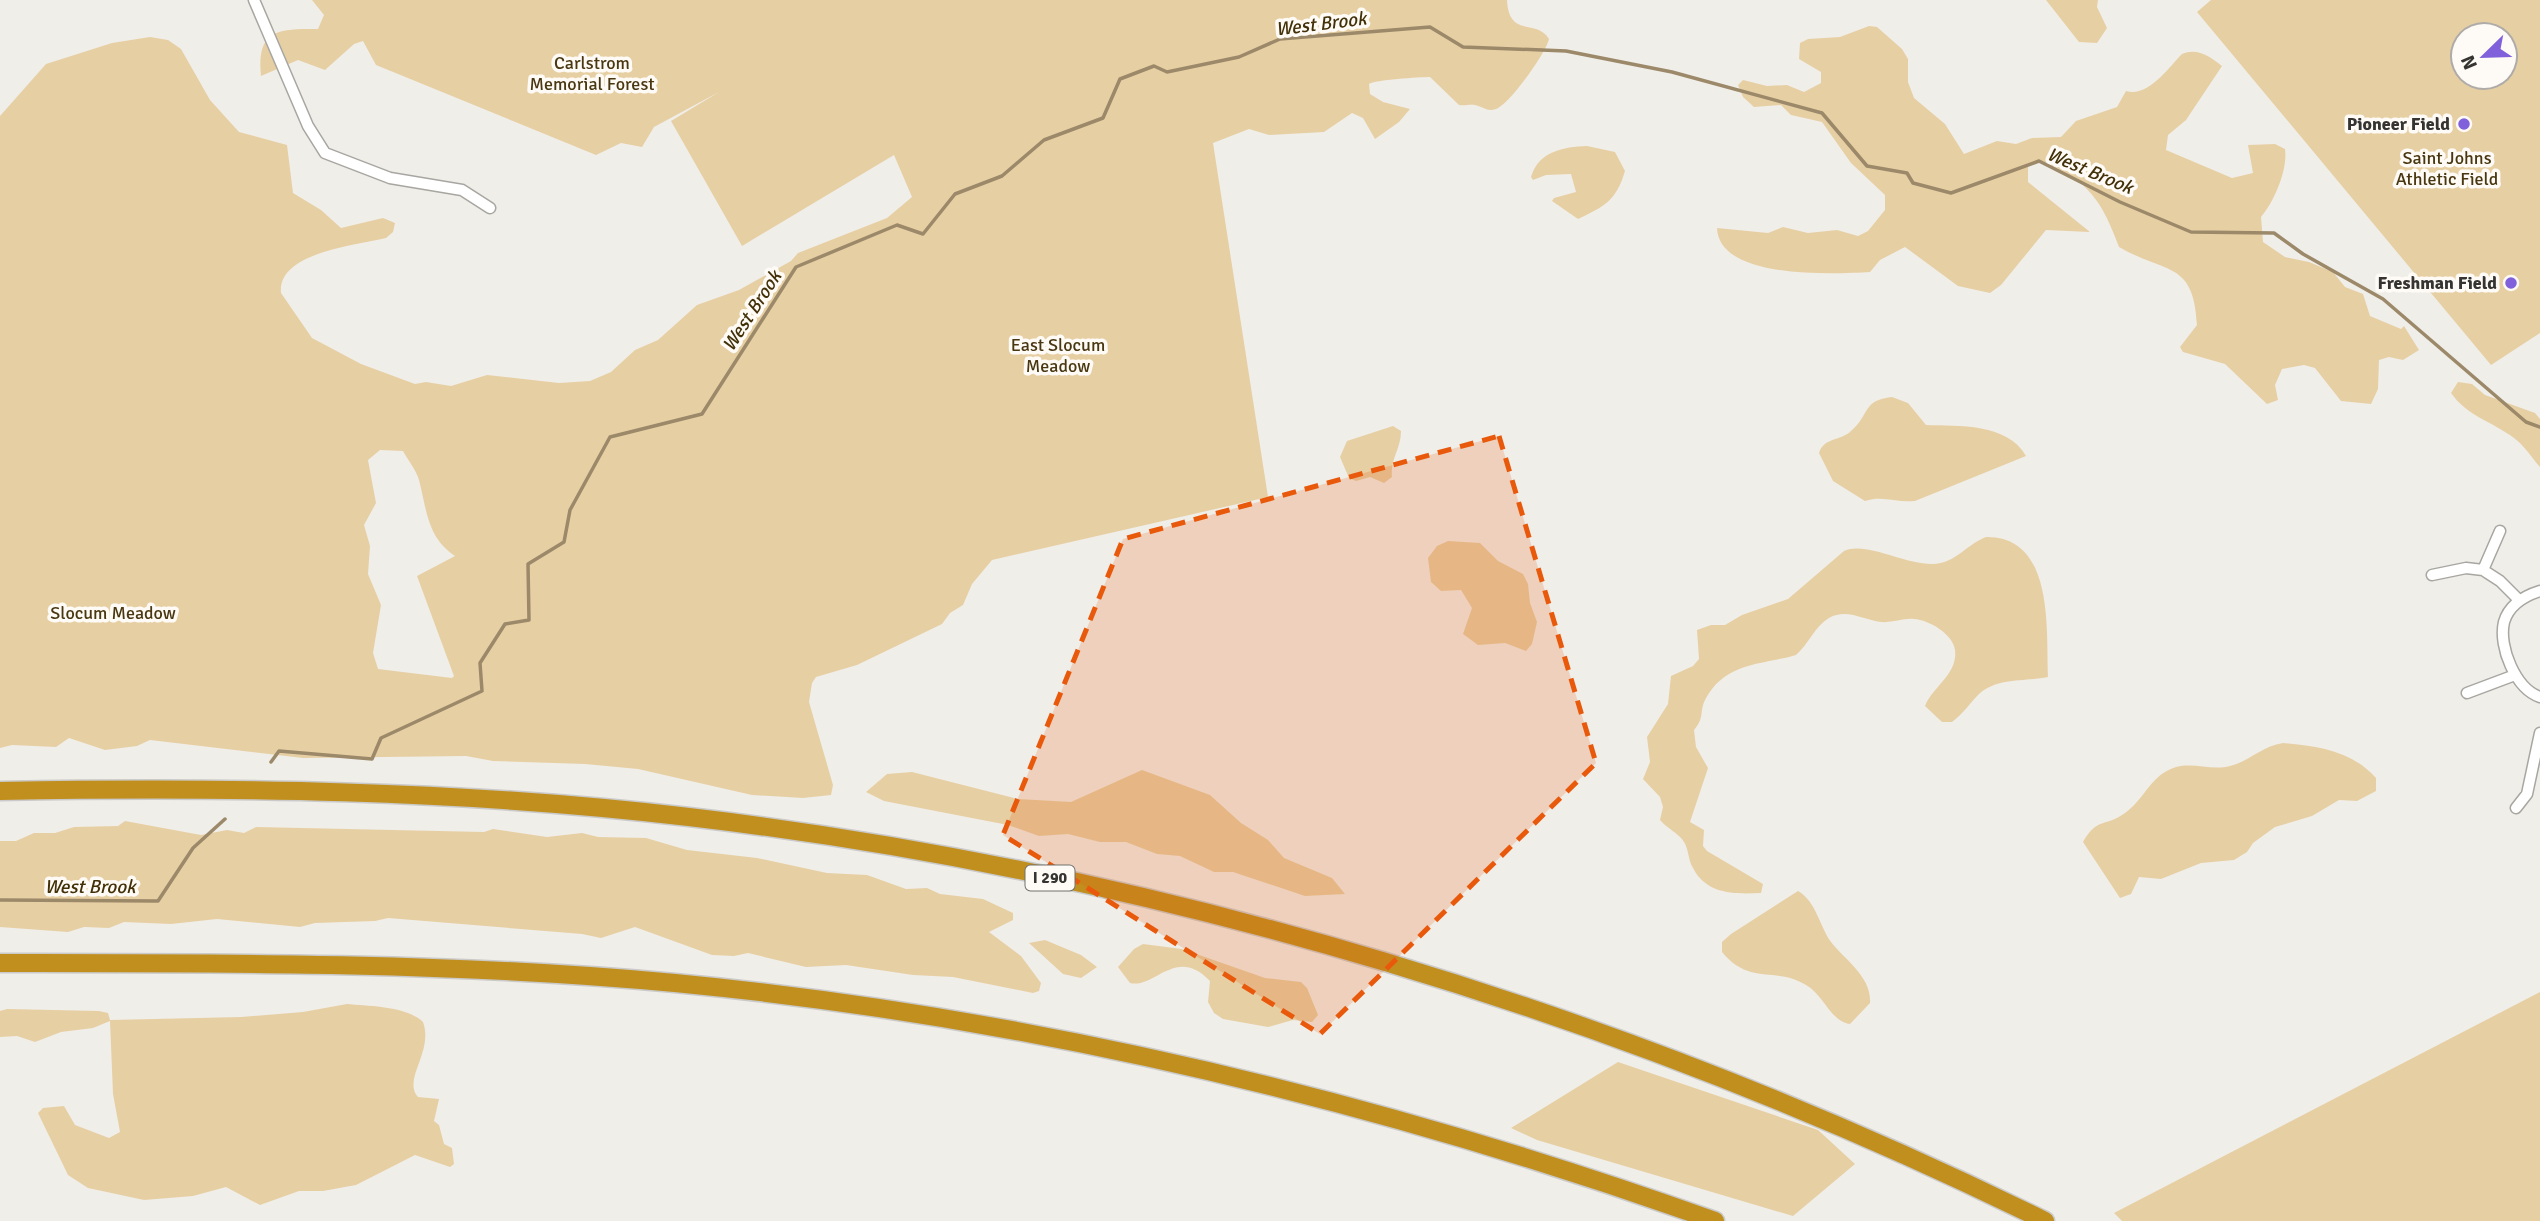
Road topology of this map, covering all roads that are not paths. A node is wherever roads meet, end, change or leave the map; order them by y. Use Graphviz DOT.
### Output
graph roads {
  1 [pos="254,0"];
  2 [pos="490,208"];
  3 [pos="2500,531"];
  4 [pos="2483,570"];
  5 [pos="2432,575"];
  6 [pos="2540,591"];
  7 [pos="2519,600"];
  8 [pos="2515,675"];
  9 [pos="2467,693"];
  10 [pos="2540,697"];
  11 [pos="2540,733"];
  12 [pos="2538,758"];
  13 [pos="0,792"];
  14 [pos="2516,808"];
  15 [pos="0,963"];
  16 [pos="1715,1221"];
  17 [pos="2045,1221"];
  1 -- 2 [label="street"];
  3 -- 4 [label="street"];
  4 -- 5 [label="street"];
  4 -- 7 [label="street"];
  6 -- 7 [label="street"];
  7 -- 8 [label="street"];
  8 -- 9 [label="street"];
  8 -- 10 [label="street"];
  11 -- 12 [label="street"];
  12 -- 14 [label="street"];
  13 -- 17 [label="highway, I 290"];
  15 -- 16 [label="highway"];
}
